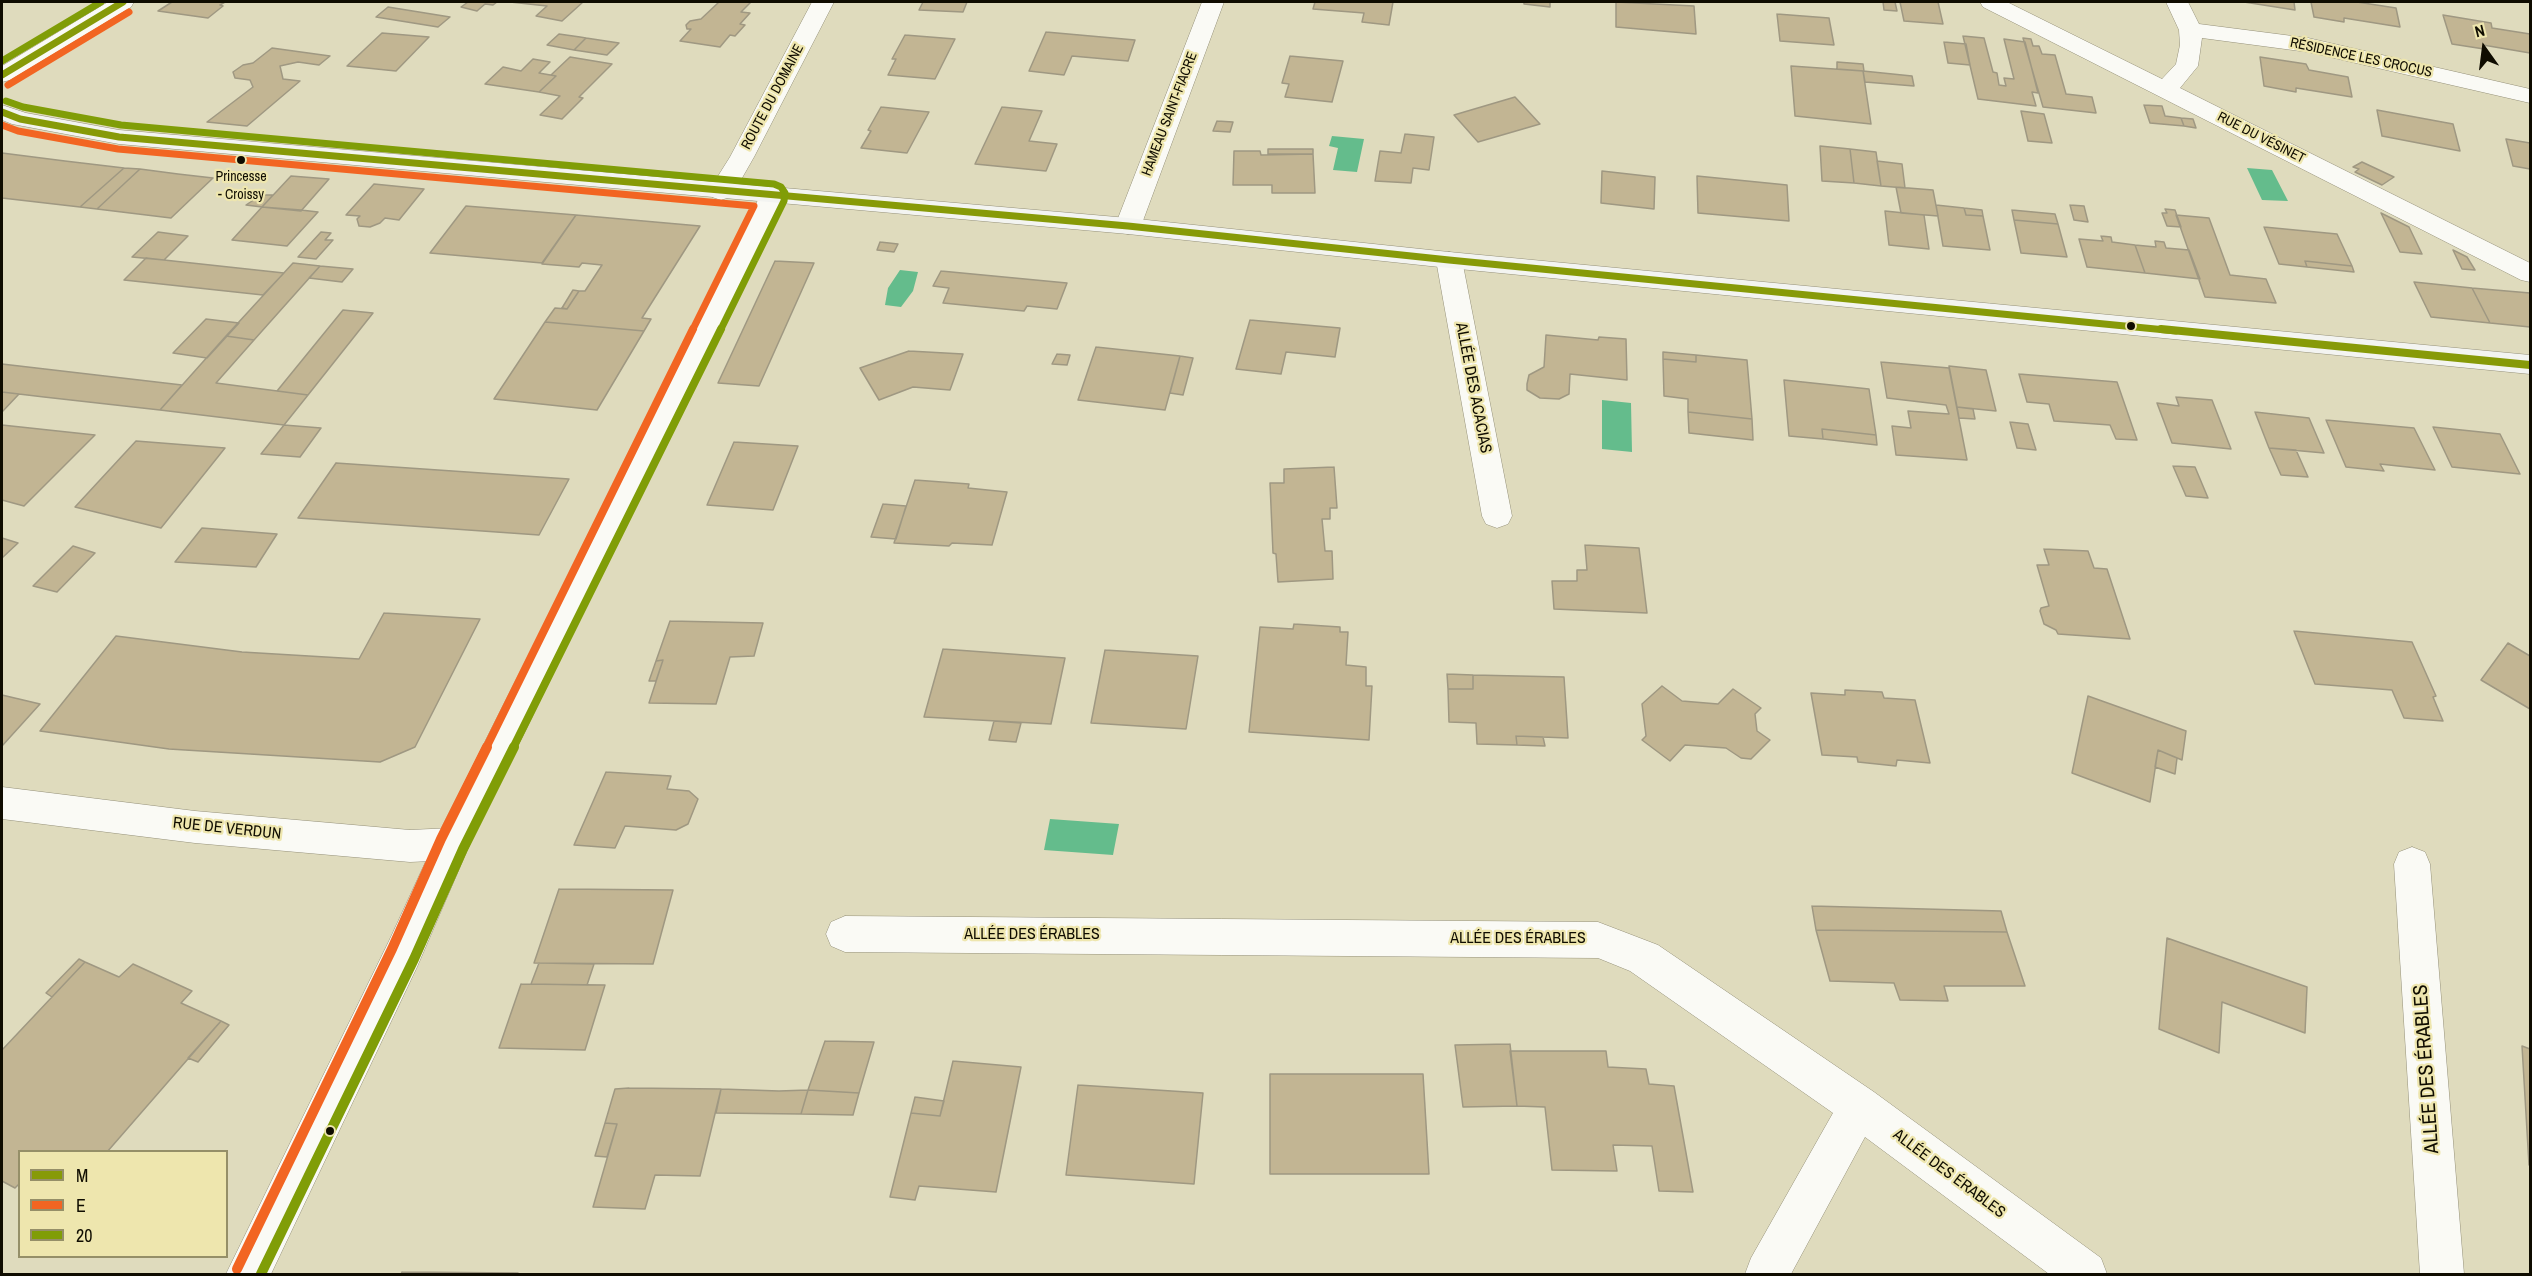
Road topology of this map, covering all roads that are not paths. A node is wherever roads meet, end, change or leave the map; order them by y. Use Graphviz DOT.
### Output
graph roads {
  1 [pos="123,2"];
  2 [pos="823,2"];
  3 [pos="1213,2"];
  4 [pos="1991,2"];
  5 [pos="2177,2"];
  6 [pos="2190,30"];
  7 [pos="2,75"];
  8 [pos="2165,90"];
  9 [pos="2530,96"];
  10 [pos="2,112"];
  11 [pos="721,192"];
  12 [pos="773,196"];
  13 [pos="1128,226"];
  14 [pos="1449,260"];
  15 [pos="2530,274"];
  16 [pos="2530,365"];
  17 [pos="1497,516"];
  18 [pos="2,803"];
  19 [pos="452,844"];
  20 [pos="2412,864"];
  21 [pos="845,934"];
  22 [pos="1859,1107"];
  23 [pos="248,1275"];
  24 [pos="1767,1275"];
  25 [pos="2085,1275"];
  26 [pos="2442,1275"];
  1 -- 7 [label="street"];
  2 -- 11 [label="street, ROUTE DU DOMAINE"];
  3 -- 13 [label="street, HAMEAU SAINT-FIACRE"];
  4 -- 8 [label="street, RUE DU VÉSINET"];
  5 -- 6 [label="street"];
  6 -- 8 [label="street"];
  6 -- 9 [label="street, RÉSIDENCE LES CROCUS"];
  8 -- 15 [label="street, RUE DU VÉSINET"];
  10 -- 11 [label="main road"];
  11 -- 12 [label="main road"];
  12 -- 13 [label="main road"];
  12 -- 19 [label="street"];
  13 -- 14 [label="main road"];
  14 -- 16 [label="main road"];
  14 -- 17 [label="street, ALLÉE DES ACACIAS"];
  18 -- 19 [label="street, RUE DE VERDUN"];
  19 -- 23 [label="street"];
  20 -- 26 [label="street, ALLÉE DES ÉRABLES"];
  21 -- 22 [label="street, ALLÉE DES ÉRABLES"];
  22 -- 24 [label="street"];
  22 -- 25 [label="street, ALLÉE DES ÉRABLES"];
}
